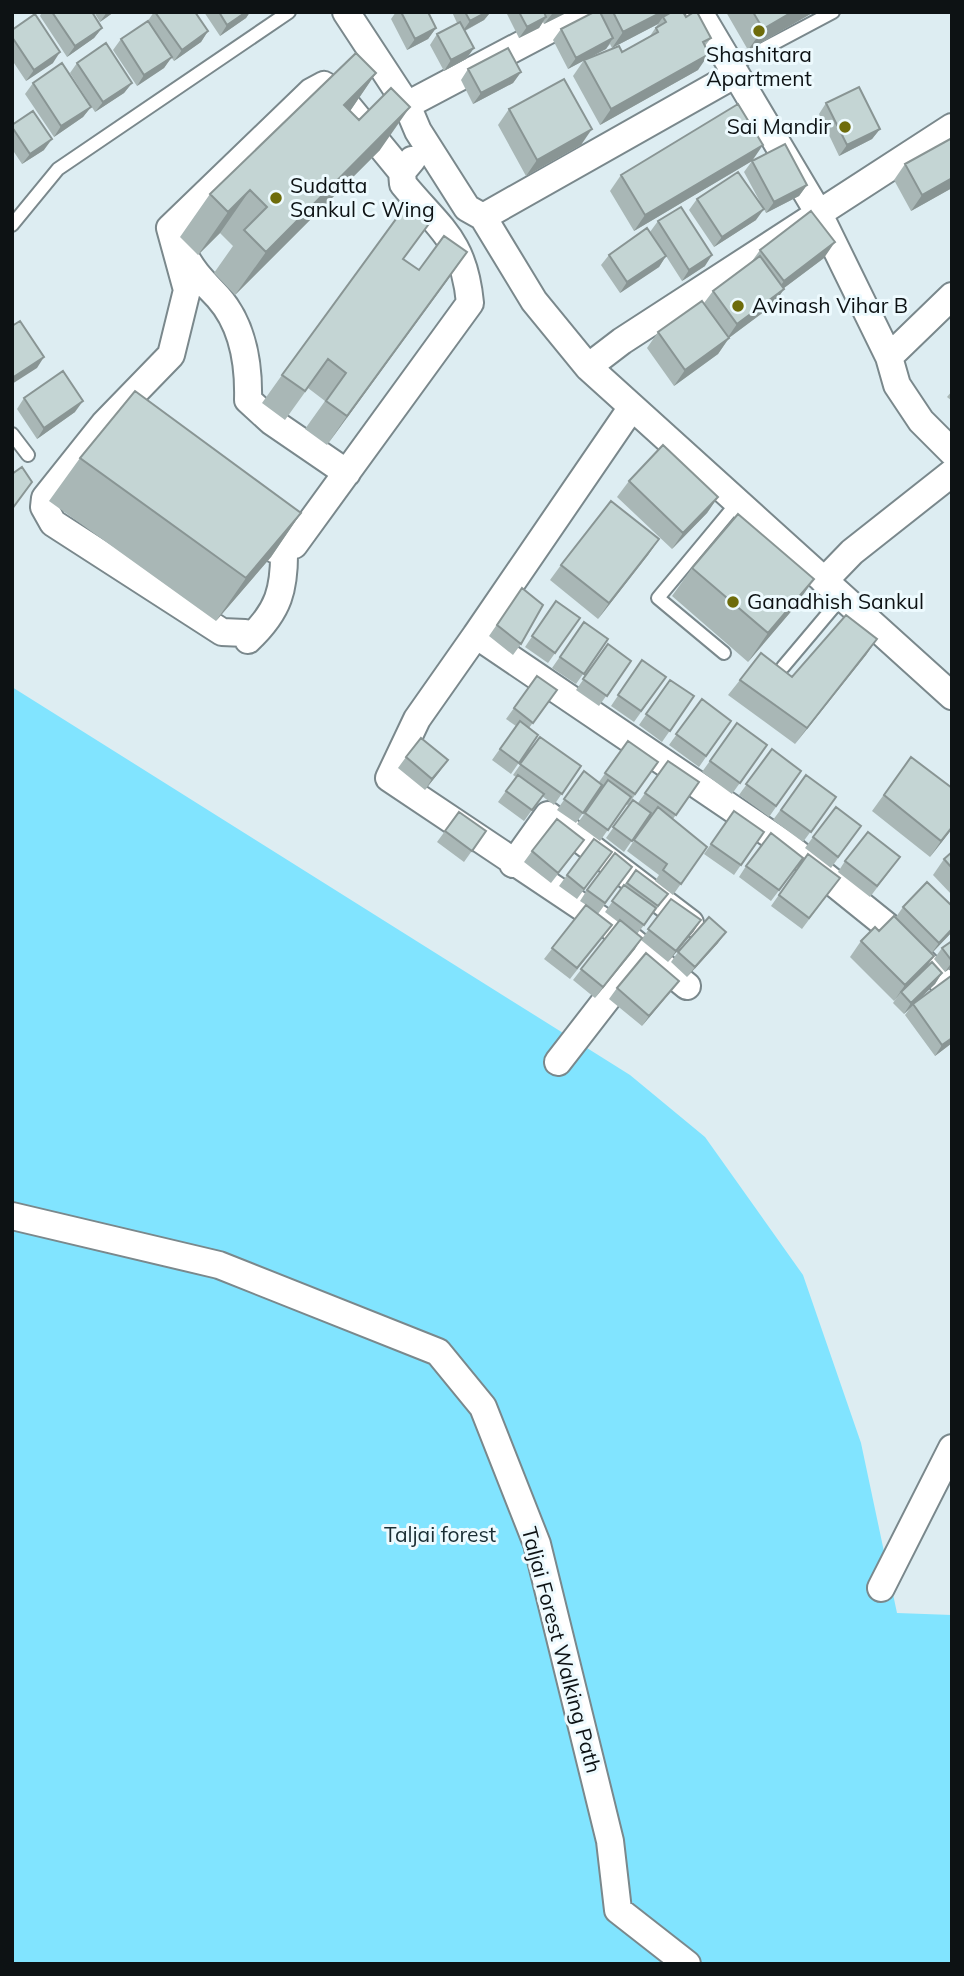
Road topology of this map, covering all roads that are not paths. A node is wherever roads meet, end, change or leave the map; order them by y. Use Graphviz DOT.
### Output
graph roads {
  1 [pos="289,12"];
  2 [pos="583,12"];
  3 [pos="699,12"];
  4 [pos="833,12"];
  5 [pos="353,15"];
  6 [pos="733,70"];
  7 [pos="422,97"];
  8 [pos="952,127"];
  9 [pos="427,143"];
  10 [pos="402,172"];
  11 [pos="500,207"];
  12 [pos="818,212"];
  13 [pos="12,225"];
  14 [pos="170,228"];
  15 [pos="952,296"];
  16 [pos="605,354"];
  17 [pos="890,357"];
  18 [pos="632,407"];
  19 [pos="104,424"];
  20 [pos="12,434"];
  21 [pos="126,439"];
  22 [pos="28,455"];
  23 [pos="951,455"];
  24 [pos="346,473"];
  25 [pos="737,503"];
  26 [pos="256,533"];
  27 [pos="284,547"];
  28 [pos="838,575"];
  29 [pos="476,635"];
  30 [pos="724,653"];
  31 [pos="783,667"];
  32 [pos="952,696"];
  33 [pos="513,864"];
  34 [pos="690,923"];
  35 [pos="644,951"];
  36 [pos="687,986"];
  37 [pos="952,991"];
  38 [pos="558,1062"];
  39 [pos="12,1216"];
  40 [pos="952,1448"];
  41 [pos="881,1588"];
  42 [pos="687,1964"];
  1 -- 13 [label="lane"];
  2 -- 7 [label="street"];
  3 -- 6 [label="street"];
  4 -- 6 [label="lane"];
  5 -- 7 [label="street"];
  6 -- 11 [label="street"];
  6 -- 12 [label="street"];
  7 -- 9 [label="street"];
  8 -- 12 [label="street"];
  9 -- 10 [label="street"];
  9 -- 11 [label="street"];
  10 -- 14 [label="street"];
  10 -- 24 [label="street"];
  11 -- 16 [label="street"];
  12 -- 16 [label="street"];
  12 -- 17 [label="street"];
  14 -- 19 [label="street"];
  14 -- 24 [label="street"];
  15 -- 17 [label="street"];
  16 -- 18 [label="street"];
  17 -- 23 [label="street"];
  18 -- 25 [label="street"];
  18 -- 29 [label="street"];
  19 -- 21 [label="street"];
  19 -- 27 [label="street"];
  20 -- 22 [label="lane"];
  23 -- 28 [label="street"];
  24 -- 27 [label="street"];
  25 -- 28 [label="street"];
  25 -- 30 [label="lane"];
  26 -- 27 [label="street"];
  28 -- 31 [label="lane"];
  28 -- 32 [label="street"];
  29 -- 33 [label="street"];
  29 -- 37 [label="street"];
  33 -- 34 [label="street"];
  33 -- 35 [label="street"];
  35 -- 36 [label="street"];
  35 -- 38 [label="street"];
  39 -- 42 [label="street, Taljai Forest Walking Path"];
  40 -- 41 [label="street"];
}
